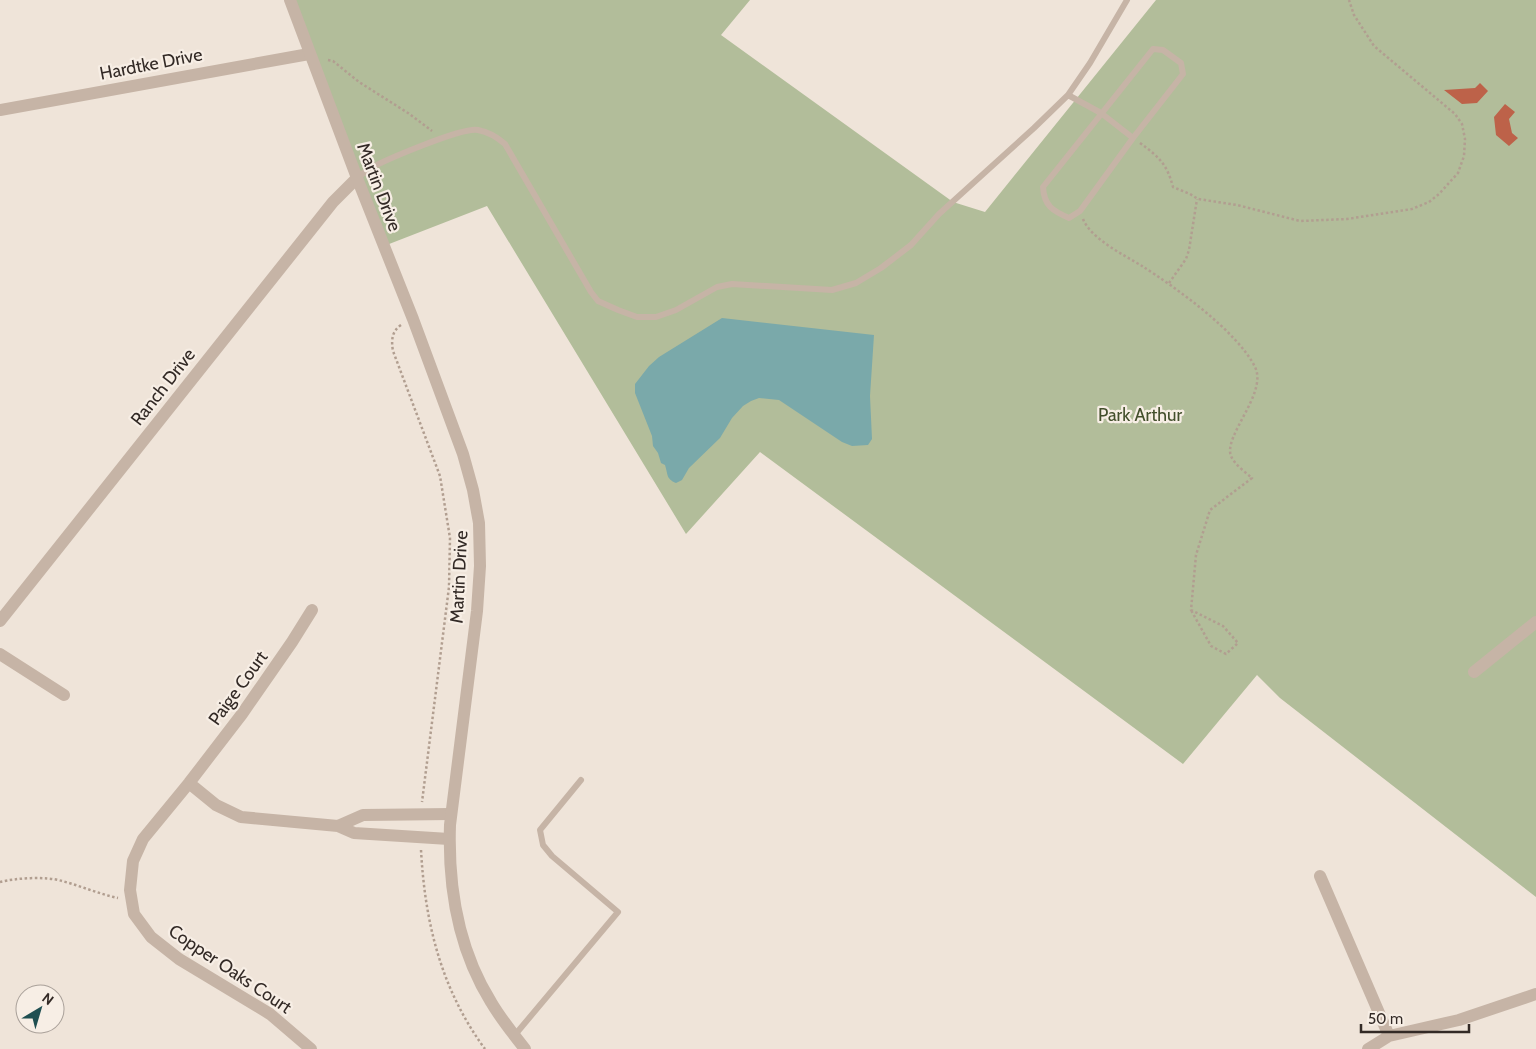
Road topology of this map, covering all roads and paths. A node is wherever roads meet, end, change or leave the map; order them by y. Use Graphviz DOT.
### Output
graph roads {
  1 [pos="290,0"];
  2 [pos="1127,0"];
  3 [pos="1349,0"];
  4 [pos="309,54"];
  5 [pos="322,61"];
  6 [pos="1068,95"];
  7 [pos="0,110"];
  8 [pos="1101,113"];
  9 [pos="1133,138"];
  10 [pos="441,139"];
  11 [pos="357,178"];
  12 [pos="1198,199"];
  13 [pos="1080,211"];
  14 [pos="1169,283"];
  15 [pos="413,319"];
  16 [pos="312,610"];
  17 [pos="1190,610"];
  18 [pos="0,622"];
  19 [pos="1536,622"];
  20 [pos="0,654"];
  21 [pos="1474,672"];
  22 [pos="64,695"];
  23 [pos="581,780"];
  24 [pos="189,783"];
  25 [pos="422,801"];
  26 [pos="451,814"];
  27 [pos="338,826"];
  28 [pos="449,840"];
  29 [pos="420,845"];
  30 [pos="1320,876"];
  31 [pos="0,882"];
  32 [pos="132,901"];
  33 [pos="1536,994"];
  34 [pos="514,1036"];
  35 [pos="1390,1036"];
  36 [pos="311,1049"];
  37 [pos="485,1049"];
  38 [pos="525,1049"];
  39 [pos="1368,1049"];
  1 -- 4 [label="street, Martin Drive"];
  2 -- 6 [label="lane"];
  3 -- 12 [label="path"];
  4 -- 7 [label="street, Hardtke Drive"];
  4 -- 11 [label="street, Martin Drive"];
  5 -- 10 [label="path"];
  6 -- 8 [label="lane"];
  6 -- 10 [label="lane"];
  8 -- 9 [label="lane"];
  8 -- 9 [label="lane"];
  8 -- 13 [label="lane"];
  9 -- 12 [label="path"];
  9 -- 13 [label="lane"];
  10 -- 11 [label="lane"];
  11 -- 15 [label="street, Martin Drive"];
  11 -- 18 [label="street, Ranch Drive"];
  12 -- 14 [label="path"];
  13 -- 14 [label="path"];
  14 -- 17 [label="path"];
  15 -- 25 [label="path"];
  15 -- 26 [label="street, Martin Drive"];
  16 -- 24 [label="street, Paige Court"];
  17 -- 17 [label="path"];
  19 -- 21 [label="street"];
  20 -- 22 [label="street"];
  23 -- 34 [label="lane"];
  24 -- 27 [label="street"];
  24 -- 32 [label="street, Copper Oaks Court"];
  26 -- 27 [label="street"];
  26 -- 28 [label="street, Martin Drive"];
  27 -- 28 [label="street"];
  28 -- 34 [label="street, Martin Drive"];
  29 -- 37 [label="path"];
  30 -- 35 [label="street"];
  31 -- 32 [label="path"];
  32 -- 36 [label="street, Copper Oaks Court"];
  33 -- 35 [label="street"];
  34 -- 38 [label="street, Martin Drive"];
  35 -- 39 [label="street"];
}
